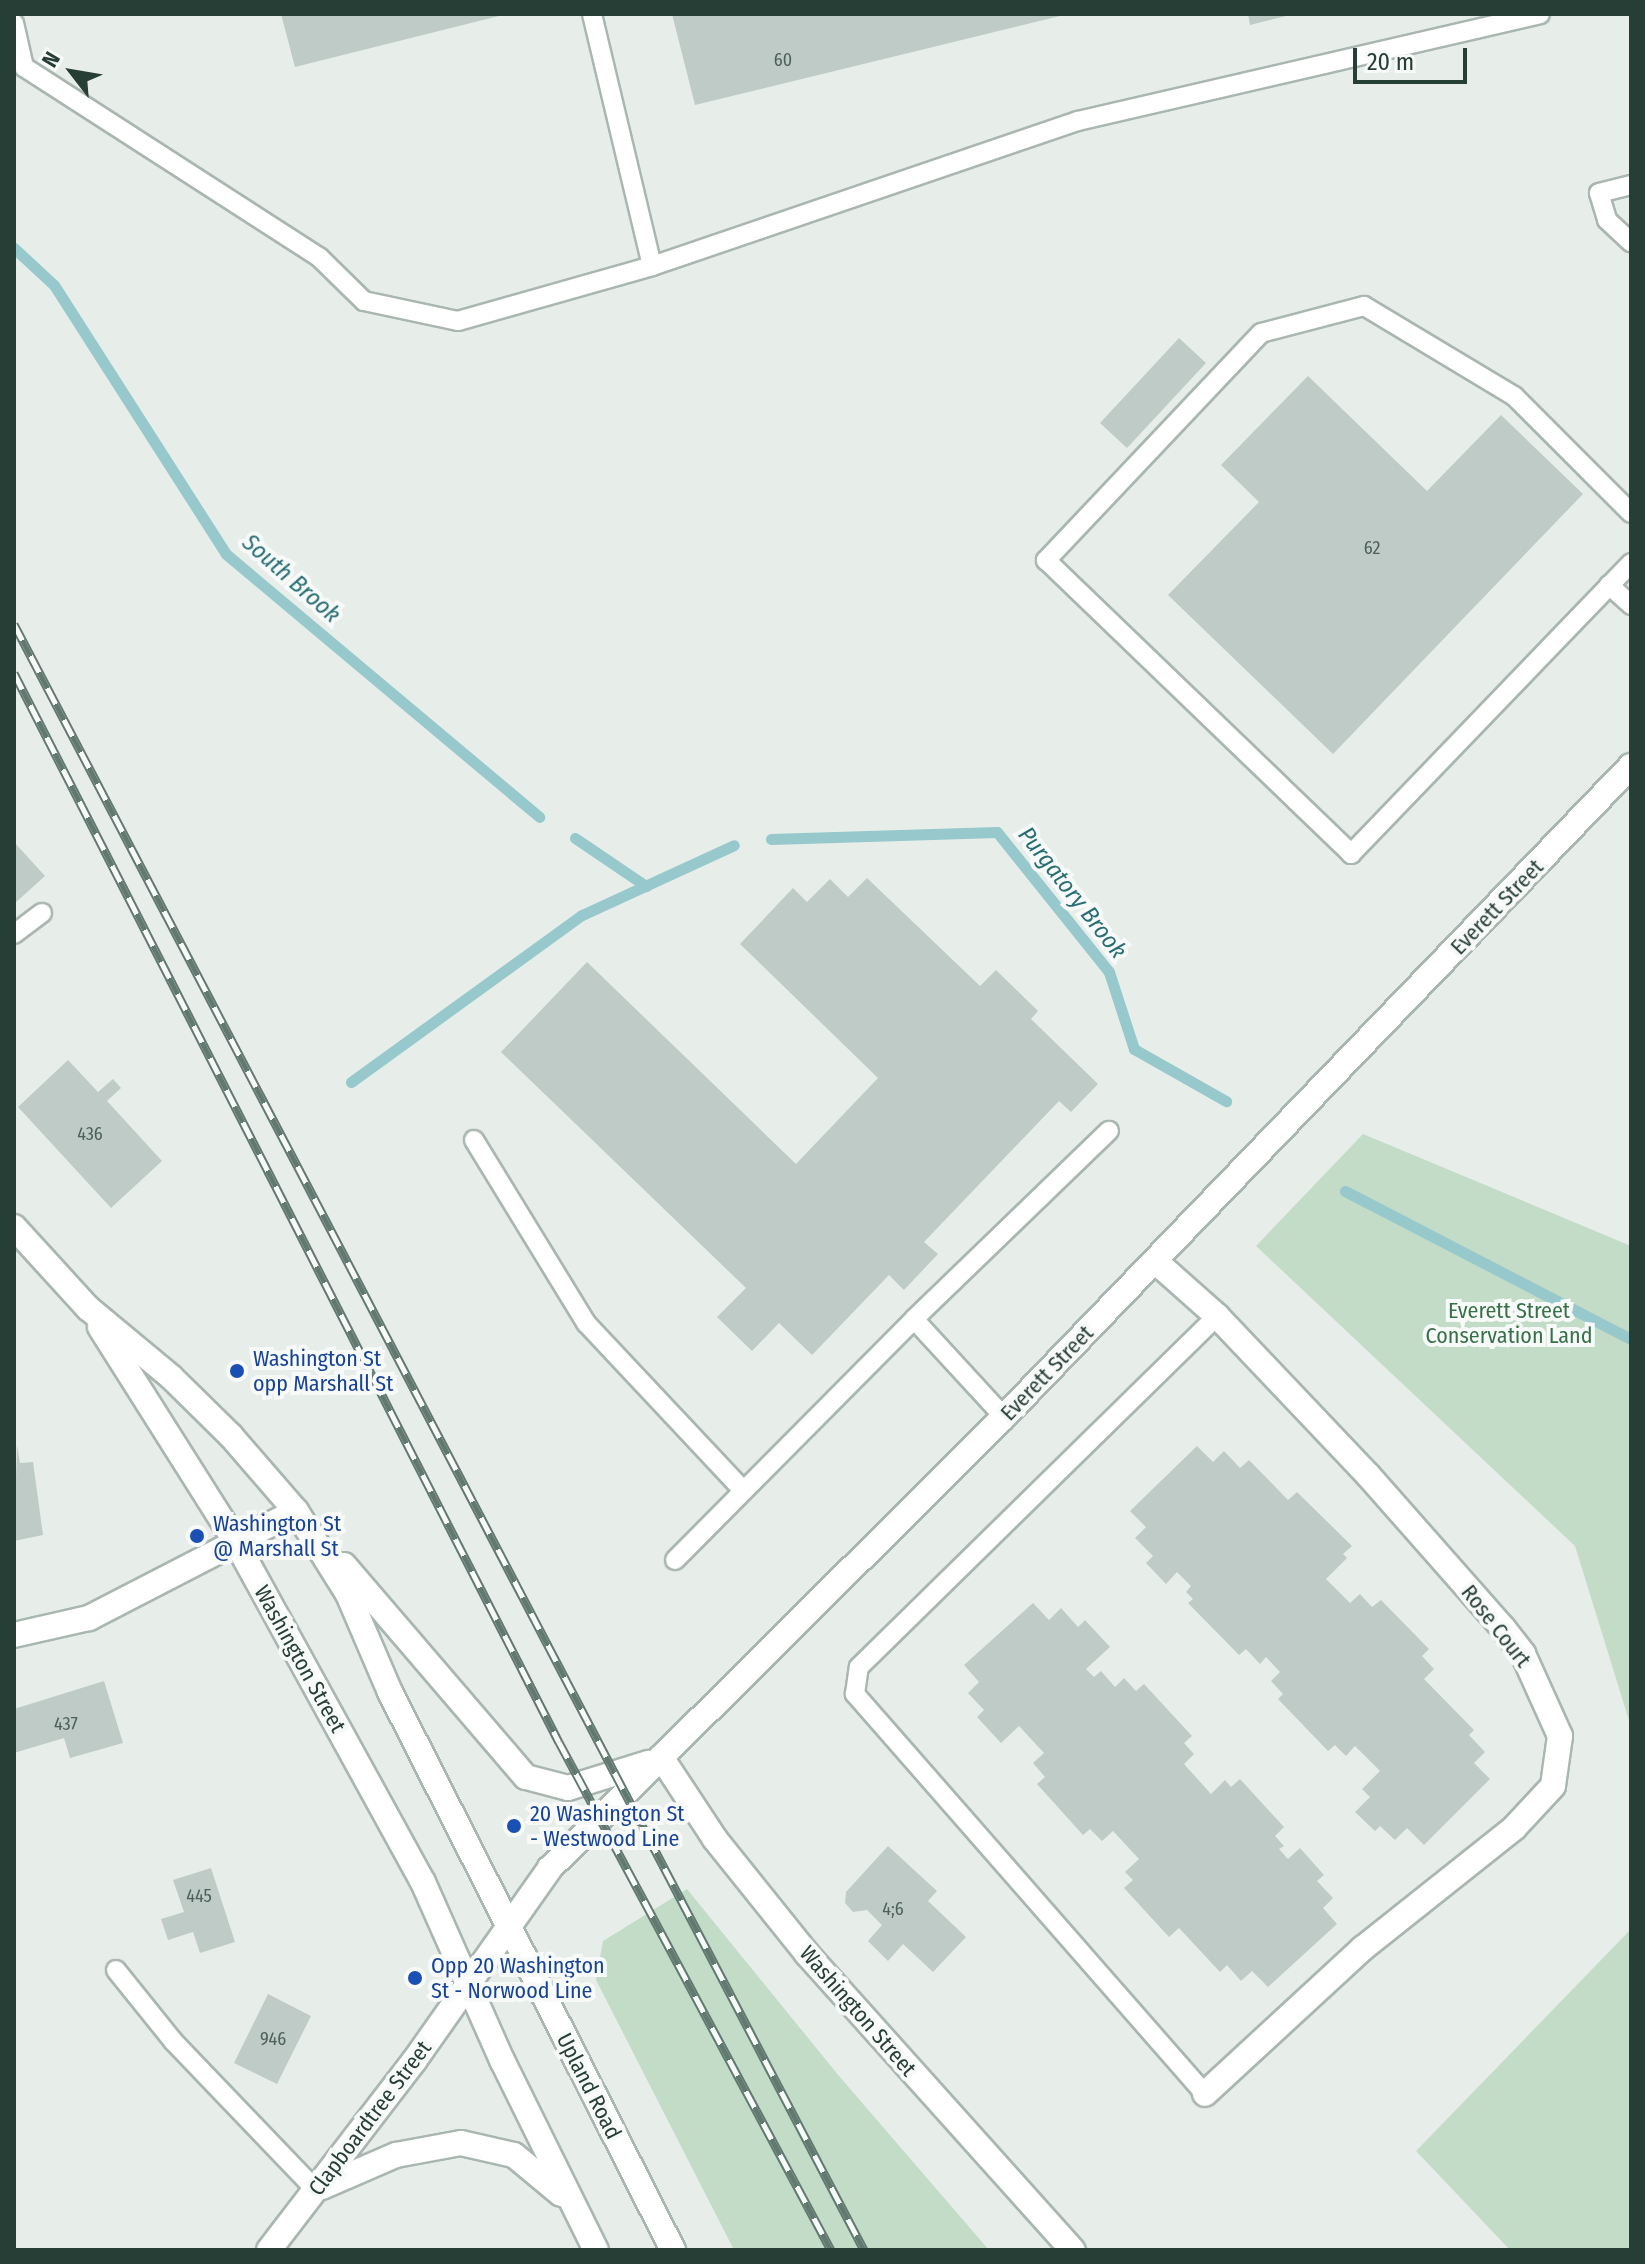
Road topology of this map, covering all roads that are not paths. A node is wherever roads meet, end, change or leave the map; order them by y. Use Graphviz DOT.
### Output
graph roads {
  1 [pos="592,14"];
  2 [pos="1540,14"];
  3 [pos="14,23"];
  4 [pos="1631,185"];
  5 [pos="1631,242"];
  6 [pos="652,266"];
  7 [pos="1631,513"];
  8 [pos="1631,563"];
  9 [pos="1609,585"];
  10 [pos="1631,605"];
  11 [pos="1631,766"];
  12 [pos="42,913"];
  13 [pos="14,934"];
  14 [pos="1109,1131"];
  15 [pos="474,1140"];
  16 [pos="14,1227"];
  17 [pos="1155,1261"];
  18 [pos="88,1308"];
  19 [pos="1217,1316"];
  20 [pos="914,1319"];
  21 [pos="1004,1417"];
  22 [pos="743,1490"];
  23 [pos="296,1511"];
  24 [pos="237,1544"];
  25 [pos="675,1560"];
  26 [pos="14,1635"];
  27 [pos="661,1757"];
  28 [pos="507,1922"];
  29 [pos="116,1970"];
  30 [pos="466,1982"];
  31 [pos="1205,2094"];
  32 [pos="316,2190"];
  33 [pos="575,2209"];
  34 [pos="269,2250"];
  35 [pos="596,2250"];
  36 [pos="673,2250"];
  37 [pos="1073,2250"];
  1 -- 6 [label="lane"];
  2 -- 6 [label="lane"];
  3 -- 6 [label="lane"];
  4 -- 5 [label="lane"];
  7 -- 9 [label="lane"];
  8 -- 9 [label="lane"];
  9 -- 10 [label="lane"];
  11 -- 17 [label="main road, Everett Street"];
  12 -- 13 [label="lane"];
  14 -- 20 [label="lane"];
  15 -- 22 [label="lane"];
  16 -- 18 [label="main road, Washington Street"];
  17 -- 19 [label="main road, Rose Court"];
  17 -- 21 [label="main road, Everett Street"];
  18 -- 23 [label="main road, Washington Street"];
  18 -- 24 [label="main road, Washington Street"];
  19 -- 31 [label="lane"];
  19 -- 31 [label="main road, Rose Court"];
  20 -- 21 [label="lane"];
  20 -- 22 [label="lane"];
  21 -- 27 [label="main road, Everett Street"];
  22 -- 25 [label="lane"];
  23 -- 24 [label="main road"];
  23 -- 27 [label="main road"];
  23 -- 28 [label="main road, Washington Street"];
  24 -- 26 [label="main road"];
  24 -- 30 [label="main road, Washington Street"];
  27 -- 28 [label="main road, Everett Street"];
  27 -- 37 [label="main road, Washington Street"];
  28 -- 30 [label="main road, Everett Street"];
  28 -- 36 [label="main road, Upland Road"];
  29 -- 32 [label="lane"];
  30 -- 32 [label="main road, Clapboardtree Street"];
  30 -- 33 [label="main road"];
  32 -- 33 [label="main road"];
  32 -- 34 [label="main road, Clapboardtree Street"];
  33 -- 35 [label="main road"];
}
